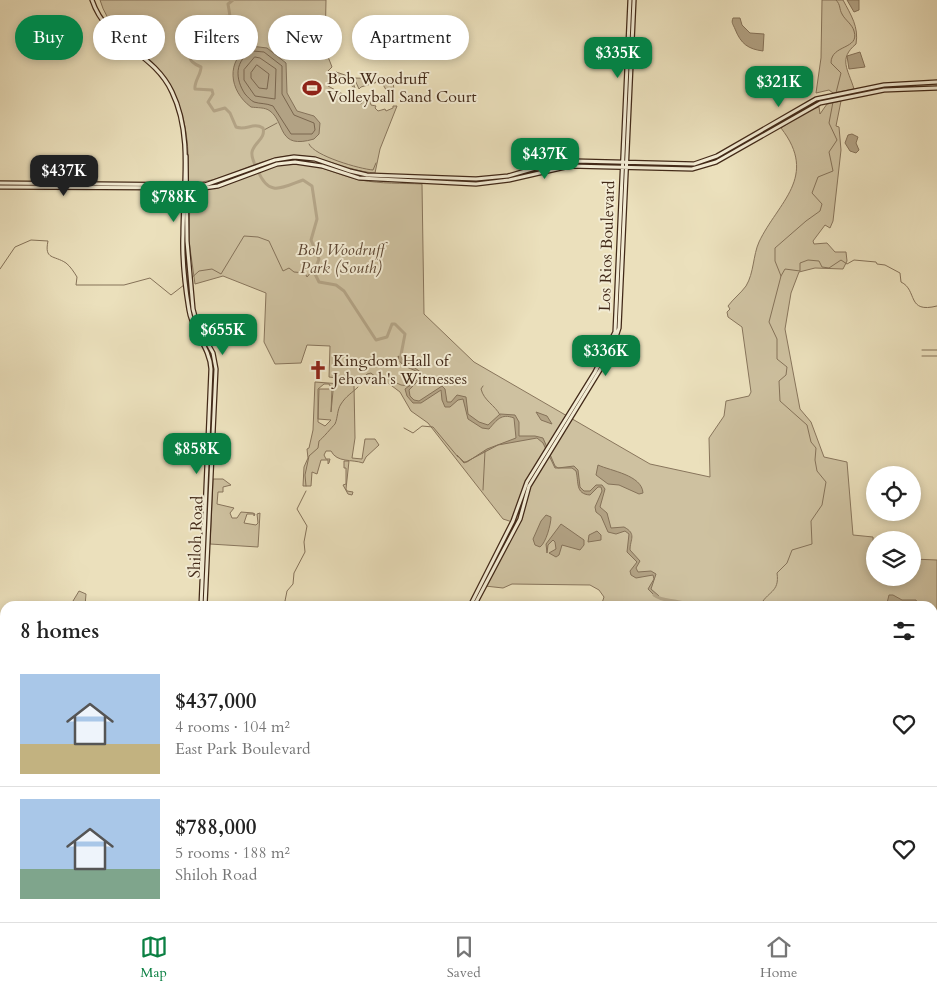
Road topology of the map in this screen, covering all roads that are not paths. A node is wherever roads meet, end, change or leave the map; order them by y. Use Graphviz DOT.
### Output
graph roads {
  1 [pos="92,0"];
  2 [pos="630,0"];
  3 [pos="634,0"];
  4 [pos="937,82"];
  5 [pos="937,88"];
  6 [pos="626,131"];
  7 [pos="576,163"];
  8 [pos="623,165"];
  9 [pos="627,165"];
  10 [pos="663,166"];
  11 [pos="249,172"];
  12 [pos="0,183"];
  13 [pos="0,187"];
  14 [pos="186,187"];
  15 [pos="623,197"];
  16 [pos="189,288"];
  17 [pos="534,473"];
  18 [pos="201,601"];
  19 [pos="205,601"];
  20 [pos="472,601"];
  21 [pos="477,601"];
  1 -- 14 [label="main road, Shiloh Road"];
  2 -- 6 [label="main road, Los Rios Boulevard"];
  3 -- 6 [label="main road, Los Rios Boulevard"];
  4 -- 10 [label="main road"];
  5 -- 10 [label="main road"];
  6 -- 8 [label="main road, Los Rios Boulevard"];
  6 -- 9 [label="main road, Los Rios Boulevard"];
  7 -- 8 [label="main road"];
  7 -- 11 [label="main road"];
  7 -- 11 [label="main road"];
  8 -- 9 [label="main road"];
  8 -- 15 [label="main road, Los Rios Boulevard"];
  9 -- 10 [label="main road"];
  9 -- 15 [label="main road, Los Rios Boulevard"];
  11 -- 14 [label="main road"];
  12 -- 14 [label="main road"];
  13 -- 14 [label="main road"];
  14 -- 16 [label="main road, Shiloh Road"];
  15 -- 17 [label="main road, Los Rios Boulevard"];
  16 -- 18 [label="main road, Shiloh Road"];
  16 -- 19 [label="main road, Shiloh Road"];
  17 -- 20 [label="main road, Los Rios Boulevard"];
  17 -- 21 [label="main road, Los Rios Boulevard"];
}
